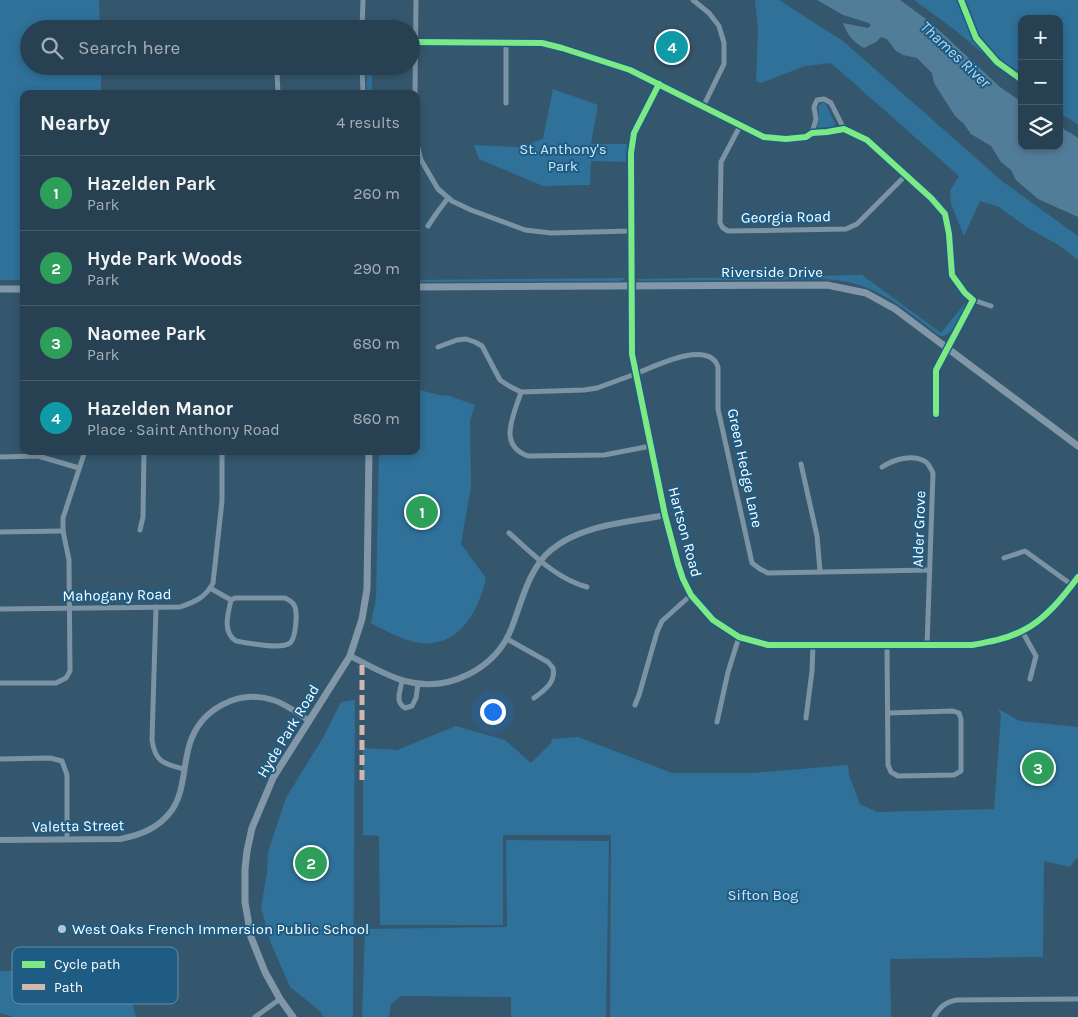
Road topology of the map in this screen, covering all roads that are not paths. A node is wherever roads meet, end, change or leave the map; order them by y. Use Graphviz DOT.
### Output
graph roads {
  1 [pos="363,0"];
  2 [pos="416,0"];
  3 [pos="693,0"];
  4 [pos="362,20"];
  5 [pos="415,20"];
  6 [pos="420,42"];
  7 [pos="506,42"];
  8 [pos="277,75"];
  9 [pos="362,75"];
  10 [pos="414,75"];
  11 [pos="659,84"];
  12 [pos="278,90"];
  13 [pos="363,90"];
  14 [pos="415,90"];
  15 [pos="506,103"];
  16 [pos="703,107"];
  17 [pos="740,126"];
  18 [pos="844,129"];
  19 [pos="812,133"];
  20 [pos="420,156"];
  21 [pos="906,175"];
  22 [pos="448,198"];
  23 [pos="428,226"];
  24 [pos="631,231"];
  25 [pos="632,286"];
  26 [pos="420,288"];
  27 [pos="20,289"];
  28 [pos="0,290"];
  29 [pos="973,300"];
  30 [pos="991,306"];
  31 [pos="438,347"];
  32 [pos="948,348"];
  33 [pos="635,374"];
  34 [pos="521,392"];
  35 [pos="936,414"];
  36 [pos="651,446"];
  37 [pos="1078,446"];
  38 [pos="84,455"];
  39 [pos="144,455"];
  40 [pos="222,455"];
  41 [pos="369,455"];
  42 [pos="0,457"];
  43 [pos="801,464"];
  44 [pos="882,467"];
  45 [pos="79,468"];
  46 [pos="665,515"];
  47 [pos="140,530"];
  48 [pos="63,531"];
  49 [pos="0,532"];
  50 [pos="509,533"];
  51 [pos="1004,558"];
  52 [pos="542,561"];
  53 [pos="930,570"];
  54 [pos="820,571"];
  55 [pos="1078,577"];
  56 [pos="1072,585"];
  57 [pos="587,586"];
  58 [pos="210,588"];
  59 [pos="691,595"];
  60 [pos="231,600"];
  61 [pos="156,607"];
  62 [pos="70,608"];
  63 [pos="0,609"];
  64 [pos="1022,631"];
  65 [pos="739,637"];
  66 [pos="507,639"];
  67 [pos="813,645"];
  68 [pos="887,646"];
  69 [pos="927,646"];
  70 [pos="350,656"];
  71 [pos="1030,679"];
  72 [pos="402,680"];
  73 [pos="0,683"];
  74 [pos="418,684"];
  75 [pos="534,698"];
  76 [pos="635,705"];
  77 [pos="888,713"];
  78 [pos="806,718"];
  79 [pos="309,721"];
  80 [pos="717,722"];
  81 [pos="0,759"];
  82 [pos="184,769"];
  83 [pos="67,838"];
  84 [pos="0,840"];
  85 [pos="1078,998"];
  86 [pos="280,999"];
  87 [pos="255,1017"];
  88 [pos="293,1017"];
  89 [pos="934,1017"];
  1 -- 4 [label="street"];
  2 -- 5 [label="street"];
  3 -- 16 [label="street"];
  6 -- 7 [label="street"];
  7 -- 11 [label="street"];
  7 -- 15 [label="street"];
  8 -- 12 [label="street"];
  9 -- 13 [label="street"];
  10 -- 14 [label="street"];
  11 -- 16 [label="street"];
  11 -- 24 [label="street, Hartson Road"];
  16 -- 17 [label="street"];
  17 -- 19 [label="street"];
  17 -- 21 [label="street, Georgia Road"];
  18 -- 19 [label="street"];
  18 -- 19 [label="street"];
  18 -- 21 [label="street"];
  20 -- 22 [label="street"];
  21 -- 29 [label="street"];
  22 -- 23 [label="street"];
  22 -- 24 [label="street"];
  24 -- 25 [label="street, Hartson Road"];
  25 -- 26 [label="main road, Riverside Drive"];
  25 -- 32 [label="main road, Riverside Drive"];
  25 -- 33 [label="street, Hartson Road"];
  27 -- 28 [label="main road"];
  29 -- 30 [label="street"];
  29 -- 32 [label="street"];
  31 -- 34 [label="street"];
  32 -- 35 [label="street"];
  32 -- 37 [label="main road, Riverside Drive"];
  33 -- 34 [label="street, Green Hedge Lane"];
  33 -- 36 [label="street, Hartson Road"];
  33 -- 54 [label="street, Green Hedge Lane"];
  34 -- 36 [label="street"];
  36 -- 46 [label="street, Hartson Road"];
  38 -- 45 [label="street"];
  39 -- 47 [label="street"];
  40 -- 58 [label="street"];
  41 -- 70 [label="main road, Hyde Park Road"];
  42 -- 45 [label="street"];
  43 -- 54 [label="street"];
  44 -- 53 [label="street, Alder Grove"];
  45 -- 48 [label="street"];
  46 -- 52 [label="street"];
  46 -- 59 [label="street, Hartson Road"];
  48 -- 49 [label="street"];
  48 -- 62 [label="street"];
  50 -- 52 [label="street"];
  51 -- 56 [label="street"];
  52 -- 57 [label="street"];
  52 -- 66 [label="street"];
  53 -- 54 [label="street, Green Hedge Lane"];
  53 -- 69 [label="street, Alder Grove"];
  55 -- 56 [label="street, Hartson Road"];
  56 -- 64 [label="street, Hartson Road"];
  58 -- 60 [label="street"];
  58 -- 61 [label="street, Mahogany Road"];
  59 -- 65 [label="street, Hartson Road"];
  59 -- 76 [label="street"];
  60 -- 60 [label="street"];
  61 -- 62 [label="street, Mahogany Road"];
  61 -- 82 [label="street"];
  62 -- 63 [label="street, Mahogany Road"];
  62 -- 73 [label="street"];
  64 -- 69 [label="street, Hartson Road"];
  64 -- 71 [label="street"];
  65 -- 67 [label="street, Hartson Road"];
  65 -- 80 [label="street"];
  66 -- 74 [label="street"];
  66 -- 75 [label="street"];
  67 -- 68 [label="street, Hartson Road"];
  67 -- 78 [label="street"];
  68 -- 69 [label="street, Hartson Road"];
  68 -- 77 [label="street"];
  70 -- 72 [label="street"];
  70 -- 79 [label="main road, Hyde Park Road"];
  72 -- 74 [label="street"];
  72 -- 74 [label="street"];
  77 -- 77 [label="street"];
  79 -- 82 [label="street, Valetta Street"];
  79 -- 86 [label="main road, Hyde Park Road"];
  81 -- 83 [label="street"];
  82 -- 83 [label="street, Valetta Street"];
  83 -- 84 [label="street, Valetta Street"];
  85 -- 89 [label="street"];
  86 -- 87 [label="street"];
  86 -- 88 [label="main road, Hyde Park Road"];
}
